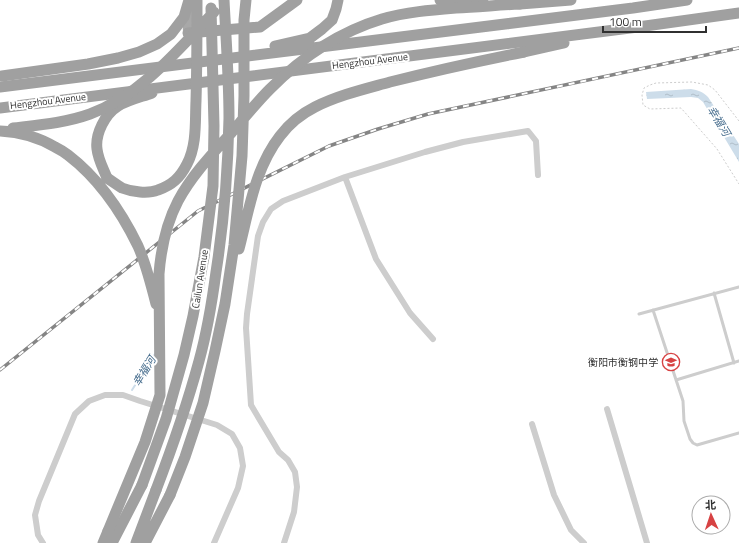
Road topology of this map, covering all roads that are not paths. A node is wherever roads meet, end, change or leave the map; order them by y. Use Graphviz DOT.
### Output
graph roads {
  1 [pos="186,0"];
  2 [pos="189,0"];
  3 [pos="197,0"];
  4 [pos="224,0"];
  5 [pos="246,0"];
  6 [pos="297,0"];
  7 [pos="338,0"];
  8 [pos="440,0"];
  9 [pos="571,0"];
  10 [pos="687,0"];
  11 [pos="211,4"];
  12 [pos="520,4"];
  13 [pos="739,13"];
  14 [pos="638,27"];
  15 [pos="188,33"];
  16 [pos="219,60"];
  17 [pos="1,76"];
  18 [pos="177,85"];
  19 [pos="0,88"];
  20 [pos="0,108"];
  21 [pos="0,130"];
  22 [pos="538,175"];
  23 [pos="345,177"];
  24 [pos="739,286"];
  25 [pos="714,294"];
  26 [pos="225,304"];
  27 [pos="653,310"];
  28 [pos="639,314"];
  29 [pos="160,328"];
  30 [pos="433,339"];
  31 [pos="739,361"];
  32 [pos="734,363"];
  33 [pos="676,380"];
  34 [pos="607,408"];
  35 [pos="532,424"];
  36 [pos="739,433"];
  37 [pos="132,506"];
  38 [pos="43,543"];
  39 [pos="103,543"];
  40 [pos="106,543"];
  41 [pos="112,543"];
  42 [pos="136,543"];
  43 [pos="145,543"];
  44 [pos="214,543"];
  45 [pos="284,543"];
  46 [pos="584,543"];
  47 [pos="647,543"];
  1 -- 15 [label="main road"];
  2 -- 17 [label="highway, bridge"];
  3 -- 18 [label="highway, bridge"];
  4 -- 21 [label="highway, bridge"];
  4 -- 42 [label="highway, Cailun Avenue, bridge"];
  5 -- 26 [label="highway, bridge"];
  6 -- 15 [label="highway"];
  7 -- 16 [label="highway"];
  8 -- 12 [label="highway, bridge"];
  9 -- 12 [label="highway"];
  10 -- 16 [label="highway, Hengzhou Avenue"];
  11 -- 37 [label="highway, Cailun Avenue, bridge"];
  12 -- 29 [label="highway, bridge"];
  13 -- 14 [label="highway, Hengzhou Avenue"];
  14 -- 18 [label="highway, Hengzhou Avenue"];
  14 -- 26 [label="highway, bridge"];
  16 -- 19 [label="highway, Hengzhou Avenue"];
  18 -- 20 [label="highway, Hengzhou Avenue"];
  21 -- 29 [label="highway, bridge"];
  22 -- 23 [label="street"];
  23 -- 30 [label="street"];
  23 -- 45 [label="street"];
  24 -- 25 [label="lane"];
  25 -- 27 [label="lane"];
  25 -- 32 [label="lane"];
  26 -- 43 [label="highway, bridge"];
  27 -- 28 [label="lane"];
  27 -- 33 [label="lane"];
  29 -- 39 [label="highway, bridge"];
  31 -- 32 [label="lane"];
  32 -- 33 [label="lane"];
  33 -- 36 [label="lane"];
  34 -- 47 [label="street"];
  35 -- 46 [label="street"];
  37 -- 40 [label="highway"];
  37 -- 41 [label="highway, Cailun Avenue"];
  38 -- 44 [label="street"];
}
